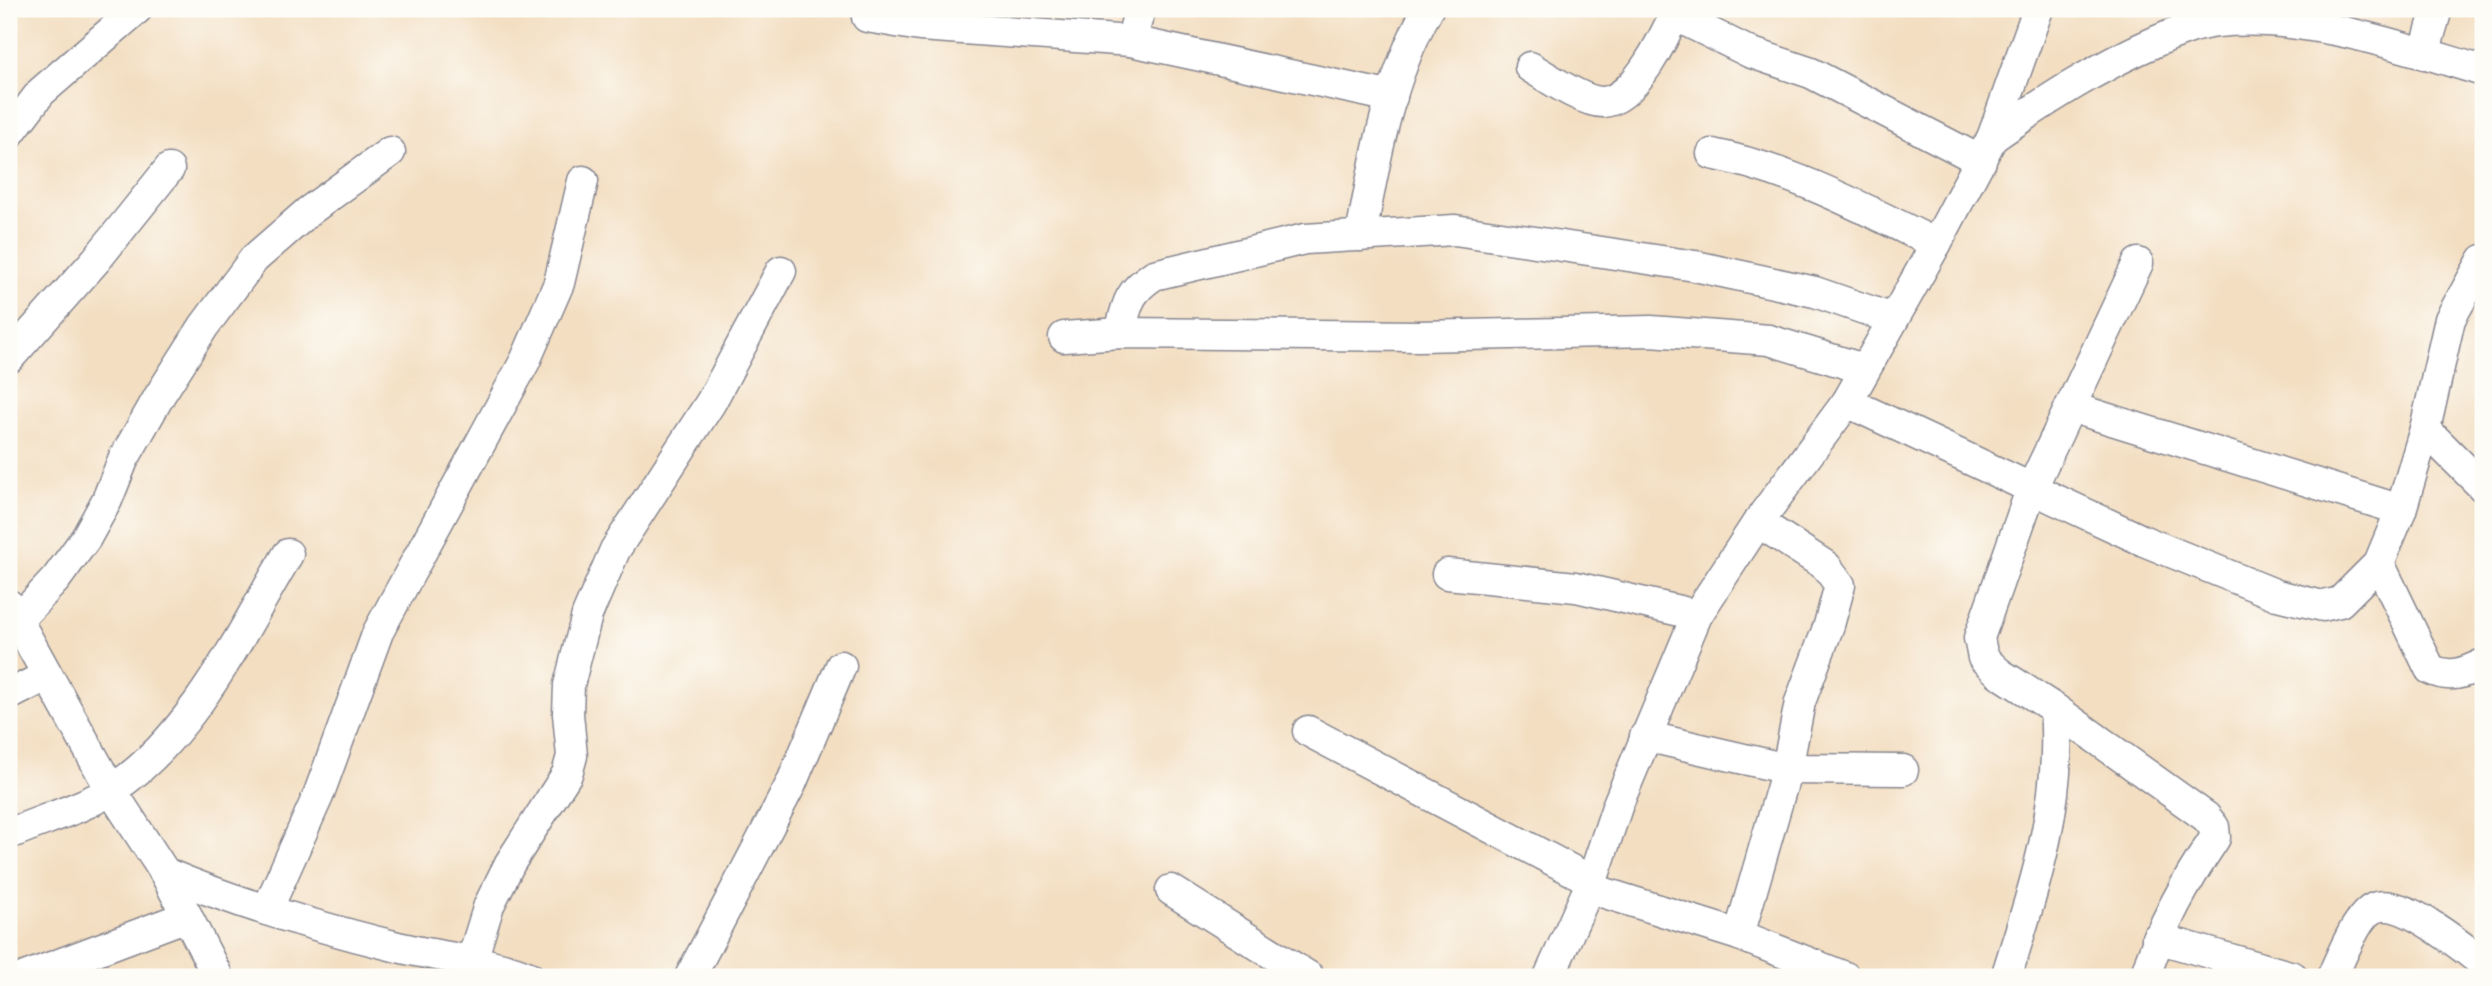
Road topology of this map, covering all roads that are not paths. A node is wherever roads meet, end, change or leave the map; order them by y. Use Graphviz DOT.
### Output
graph roads {
  1 [pos="137,9"];
  2 [pos="1140,9"];
  3 [pos="1429,9"];
  4 [pos="2038,9"];
  5 [pos="2437,9"];
  6 [pos="1676,12"];
  7 [pos="2269,15"];
  8 [pos="867,18"];
  9 [pos="1131,41"];
  10 [pos="2424,54"];
  11 [pos="1530,67"];
  12 [pos="2483,71"];
  13 [pos="1392,97"];
  14 [pos="9,134"];
  15 [pos="1986,149"];
  16 [pos="390,152"];
  17 [pos="1712,153"];
  18 [pos="169,169"];
  19 [pos="583,180"];
  20 [pos="1361,236"];
  21 [pos="1936,244"];
  22 [pos="2138,262"];
  23 [pos="2481,269"];
  24 [pos="781,271"];
  25 [pos="1893,319"];
  26 [pos="1120,333"];
  27 [pos="1064,337"];
  28 [pos="9,358"];
  29 [pos="1864,369"];
  30 [pos="1847,402"];
  31 [pos="2070,407"];
  32 [pos="2425,429"];
  33 [pos="2483,487"];
  34 [pos="2031,490"];
  35 [pos="2401,510"];
  36 [pos="1758,522"];
  37 [pos="288,554"];
  38 [pos="2379,563"];
  39 [pos="1447,575"];
  40 [pos="13,613"];
  41 [pos="1697,615"];
  42 [pos="2483,664"];
  43 [pos="841,666"];
  44 [pos="46,676"];
  45 [pos="9,695"];
  46 [pos="2055,709"];
  47 [pos="1308,731"];
  48 [pos="1646,736"];
  49 [pos="1787,769"];
  50 [pos="1903,770"];
  51 [pos="111,790"];
  52 [pos="9,834"];
  53 [pos="165,873"];
  54 [pos="1591,885"];
  55 [pos="1171,890"];
  56 [pos="267,910"];
  57 [pos="187,916"];
  58 [pos="1739,935"];
  59 [pos="2157,938"];
  60 [pos="472,960"];
  61 [pos="2483,963"];
  62 [pos="517,975"];
  63 [pos="25,977"];
  64 [pos="218,977"];
  65 [pos="690,977"];
  66 [pos="1309,977"];
  67 [pos="1549,977"];
  68 [pos="1845,977"];
  69 [pos="2006,977"];
  70 [pos="2145,977"];
  71 [pos="2293,977"];
  72 [pos="2332,977"];
  1 -- 14 [label="street"];
  2 -- 9 [label="street"];
  3 -- 13 [label="street"];
  4 -- 15 [label="street"];
  5 -- 10 [label="street"];
  6 -- 11 [label="street"];
  6 -- 15 [label="street"];
  7 -- 10 [label="street"];
  7 -- 15 [label="street"];
  8 -- 9 [label="street"];
  9 -- 13 [label="street"];
  10 -- 12 [label="street"];
  13 -- 20 [label="street"];
  15 -- 21 [label="street"];
  16 -- 40 [label="street"];
  17 -- 21 [label="street"];
  18 -- 28 [label="street"];
  19 -- 56 [label="street"];
  20 -- 25 [label="street"];
  20 -- 26 [label="street"];
  21 -- 25 [label="street"];
  22 -- 31 [label="street"];
  23 -- 32 [label="street"];
  24 -- 60 [label="street"];
  25 -- 29 [label="street"];
  26 -- 27 [label="street"];
  26 -- 29 [label="street"];
  29 -- 30 [label="street"];
  30 -- 34 [label="street"];
  30 -- 36 [label="street"];
  31 -- 34 [label="street"];
  31 -- 35 [label="street"];
  32 -- 33 [label="street"];
  32 -- 35 [label="street"];
  34 -- 38 [label="street"];
  34 -- 46 [label="street"];
  35 -- 38 [label="street"];
  36 -- 41 [label="street"];
  36 -- 49 [label="street"];
  37 -- 51 [label="street"];
  38 -- 42 [label="street"];
  39 -- 41 [label="street"];
  40 -- 44 [label="street"];
  41 -- 48 [label="street"];
  43 -- 65 [label="street"];
  44 -- 45 [label="street"];
  44 -- 51 [label="street"];
  46 -- 59 [label="street"];
  46 -- 69 [label="street"];
  47 -- 54 [label="street"];
  48 -- 49 [label="street"];
  48 -- 54 [label="street"];
  49 -- 50 [label="street"];
  49 -- 58 [label="street"];
  51 -- 52 [label="street"];
  51 -- 53 [label="street"];
  53 -- 56 [label="street"];
  53 -- 57 [label="street"];
  54 -- 58 [label="street"];
  54 -- 67 [label="street"];
  55 -- 66 [label="street"];
  56 -- 60 [label="street"];
  57 -- 63 [label="street"];
  57 -- 64 [label="street"];
  58 -- 68 [label="street"];
  59 -- 70 [label="street"];
  59 -- 71 [label="street"];
  60 -- 62 [label="street"];
  61 -- 72 [label="street"];
}
